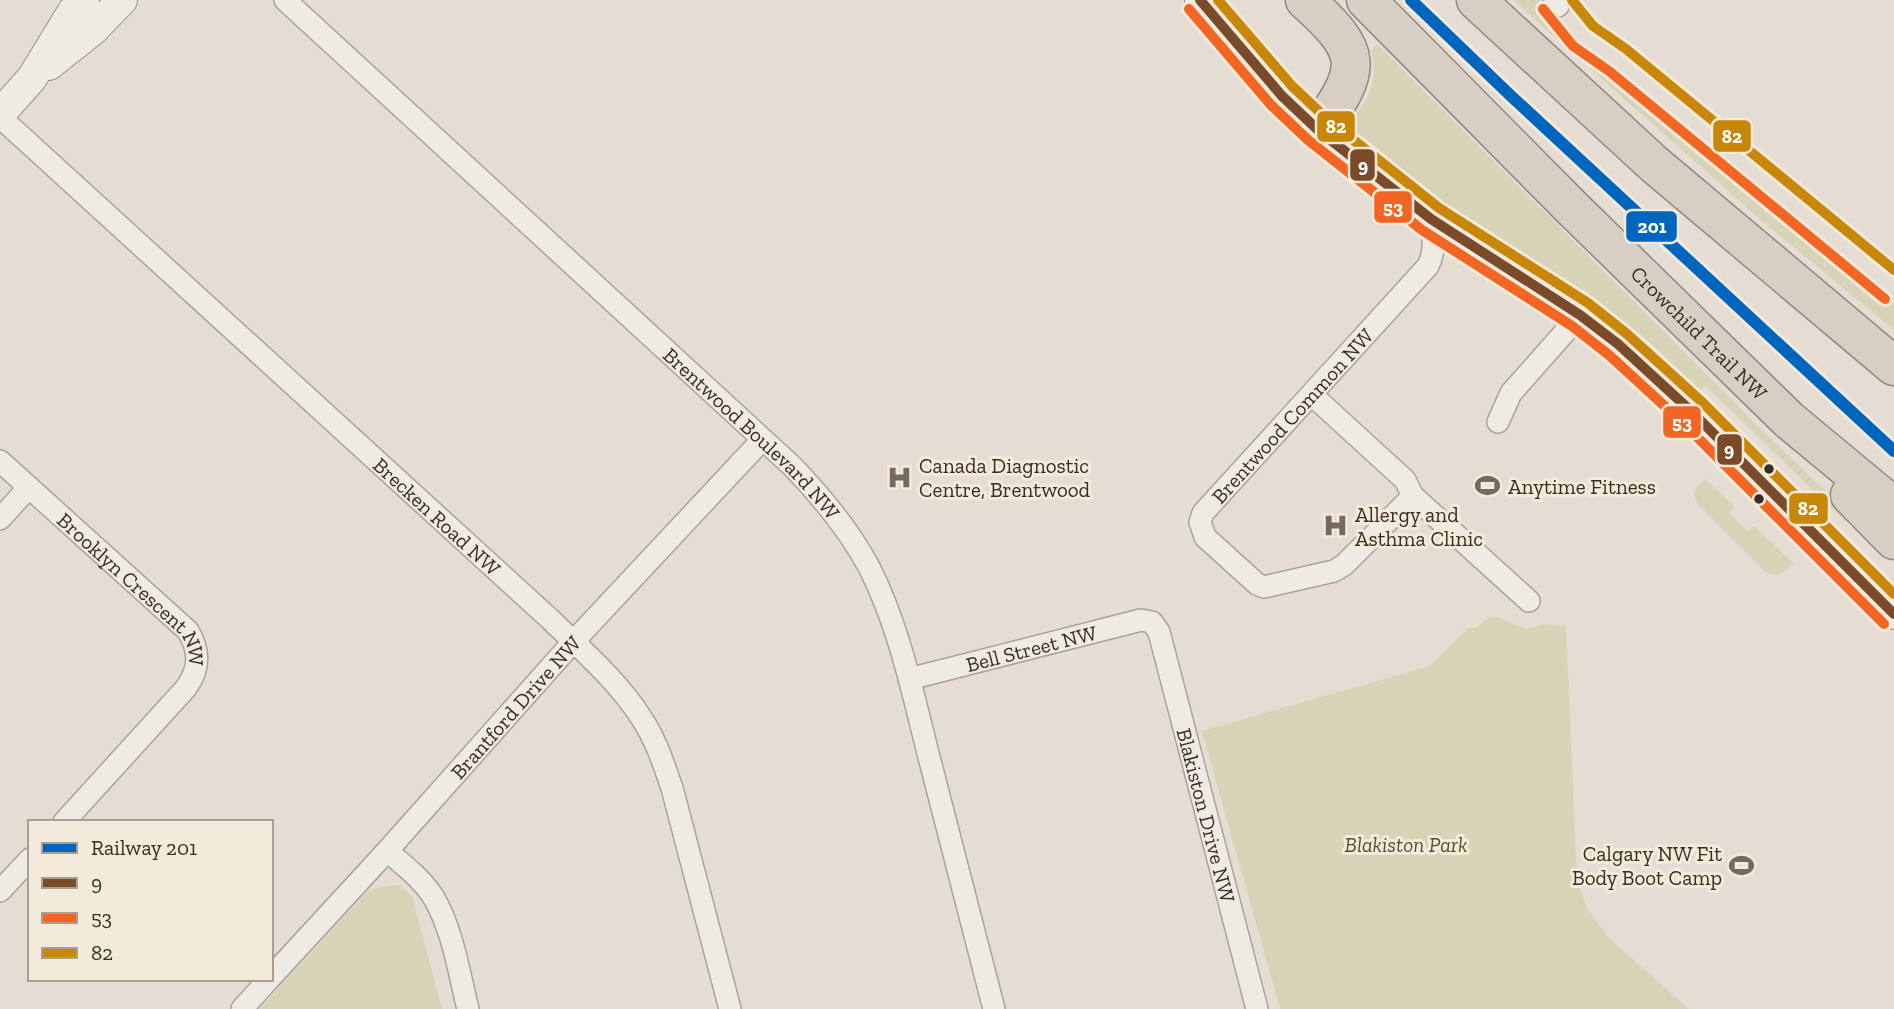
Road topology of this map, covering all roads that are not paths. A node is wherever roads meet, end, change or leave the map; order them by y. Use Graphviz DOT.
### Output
graph roads {
  1 [pos="84,0"];
  2 [pos="122,0"];
  3 [pos="285,0"];
  4 [pos="1200,0"];
  5 [pos="1306,0"];
  6 [pos="1366,0"];
  7 [pos="1476,0"];
  8 [pos="32,78"];
  9 [pos="0,115"];
  10 [pos="1318,130"];
  11 [pos="1431,219"];
  12 [pos="1580,315"];
  13 [pos="1894,366"];
  14 [pos="1312,395"];
  15 [pos="1789,420"];
  16 [pos="1498,422"];
  17 [pos="762,440"];
  18 [pos="0,461"];
  19 [pos="30,487"];
  20 [pos="1413,496"];
  21 [pos="1894,507"];
  22 [pos="0,519"];
  23 [pos="1894,540"];
  24 [pos="1529,601"];
  25 [pos="1894,614"];
  26 [pos="1152,622"];
  27 [pos="573,642"];
  28 [pos="909,679"];
  29 [pos="66,820"];
  30 [pos="387,851"];
  31 [pos="28,861"];
  32 [pos="0,891"];
  33 [pos="273,975"];
  34 [pos="267,981"];
  35 [pos="242,1009"];
  36 [pos="468,1009"];
  37 [pos="730,1009"];
  38 [pos="993,1009"];
  39 [pos="1257,1009"];
  1 -- 8 [label="street"];
  2 -- 8 [label="street"];
  3 -- 17 [label="street, Brentwood Boulevard NW"];
  4 -- 10 [label="street"];
  5 -- 10 [label="highway"];
  6 -- 15 [label="highway, Crowchild Trail NW"];
  7 -- 13 [label="highway"];
  8 -- 9 [label="street"];
  9 -- 27 [label="street, Brecken Road NW"];
  10 -- 11 [label="street"];
  11 -- 12 [label="street"];
  11 -- 14 [label="street, Brentwood Common NW"];
  12 -- 16 [label="street"];
  12 -- 25 [label="street"];
  14 -- 20 [label="street"];
  14 -- 20 [label="street, Brentwood Common NW"];
  15 -- 21 [label="highway, Crowchild Trail NW"];
  15 -- 23 [label="highway"];
  17 -- 27 [label="street, Brantford Drive NW"];
  17 -- 28 [label="street, Brentwood Boulevard NW"];
  18 -- 19 [label="street, Brooklyn Crescent NW"];
  19 -- 22 [label="street"];
  19 -- 29 [label="street, Brooklyn Crescent NW"];
  20 -- 24 [label="street"];
  26 -- 28 [label="street, Bell Street NW"];
  26 -- 39 [label="street, Blakiston Drive NW"];
  27 -- 30 [label="street, Brantford Drive NW"];
  27 -- 37 [label="street, Brecken Road NW"];
  28 -- 38 [label="street, Brentwood Boulevard NW"];
  30 -- 33 [label="street, Brantford Drive NW"];
  30 -- 36 [label="street"];
  31 -- 32 [label="street"];
  34 -- 35 [label="street, Brantford Drive NW"];
}
